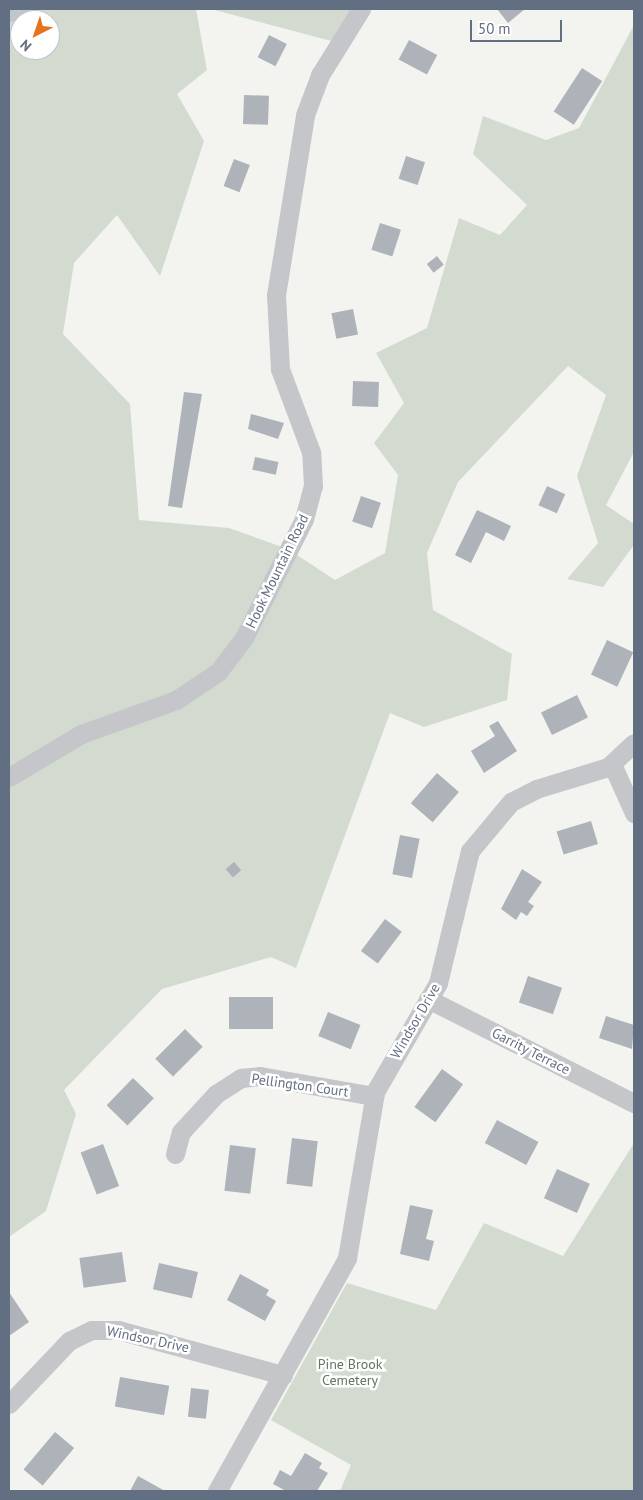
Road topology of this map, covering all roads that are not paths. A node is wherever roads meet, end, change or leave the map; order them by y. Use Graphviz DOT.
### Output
graph roads {
  1 [pos="360,9"];
  2 [pos="634,743"];
  3 [pos="612,764"];
  4 [pos="9,777"];
  5 [pos="634,813"];
  6 [pos="428,999"];
  7 [pos="374,1096"];
  8 [pos="634,1103"];
  9 [pos="175,1154"];
  10 [pos="282,1375"];
  11 [pos="9,1404"];
  12 [pos="217,1491"];
  1 -- 4 [label="street, Hook Mountain Road"];
  2 -- 3 [label="street, Windsor Drive"];
  3 -- 5 [label="street"];
  3 -- 6 [label="street, Windsor Drive"];
  6 -- 7 [label="street, Windsor Drive"];
  6 -- 8 [label="street, Garrity Terrace"];
  7 -- 9 [label="street, Pellington Court"];
  7 -- 10 [label="street, Windsor Drive"];
  10 -- 11 [label="street, Windsor Drive"];
  10 -- 12 [label="street, Windsor Drive"];
}
